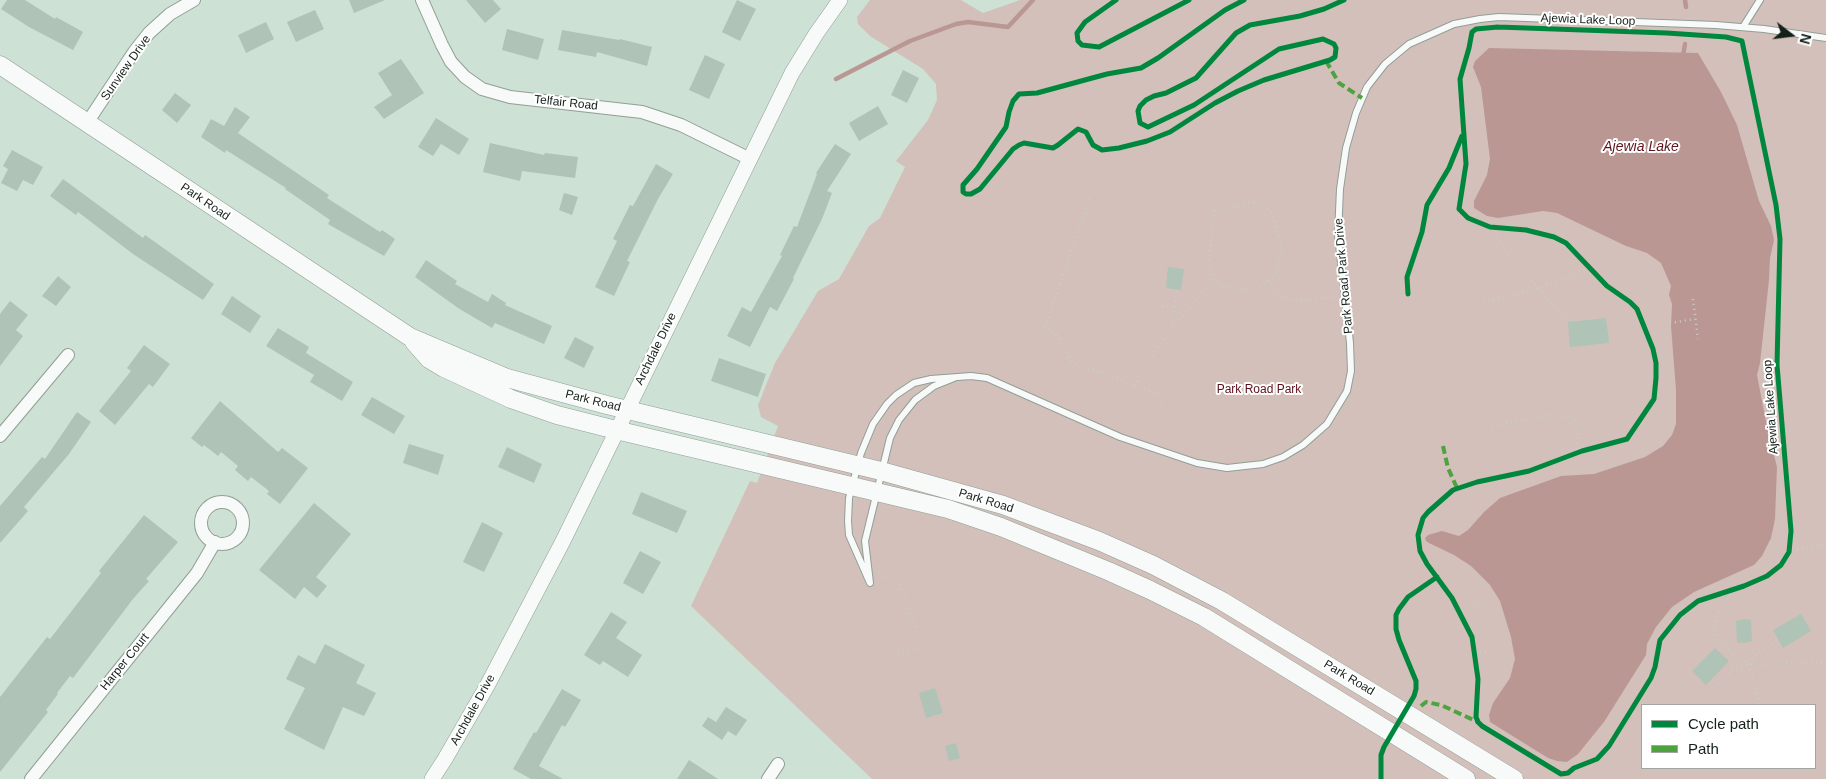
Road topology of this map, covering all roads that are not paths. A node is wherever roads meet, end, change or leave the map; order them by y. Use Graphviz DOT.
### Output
graph roads {
  1 [pos="194,0"];
  2 [pos="422,0"];
  3 [pos="840,0"];
  4 [pos="1760,0"];
  5 [pos="1743,27"];
  6 [pos="1826,38"];
  7 [pos="0,65"];
  8 [pos="87,123"];
  9 [pos="750,159"];
  10 [pos="410,338"];
  11 [pos="68,355"];
  12 [pos="954,378"];
  13 [pos="627,410"];
  14 [pos="616,430"];
  15 [pos="0,436"];
  16 [pos="858,465"];
  17 [pos="881,471"];
  18 [pos="852,486"];
  19 [pos="876,492"];
  20 [pos="215,542"];
  21 [pos="778,764"];
  22 [pos="31,779"];
  23 [pos="432,779"];
  24 [pos="768,779"];
  25 [pos="1466,779"];
  26 [pos="1514,779"];
  1 -- 8 [label="street, Sunview Drive"];
  2 -- 9 [label="street, Telfair Road"];
  3 -- 9 [label="street, Archdale Drive"];
  4 -- 5 [label="lane"];
  5 -- 6 [label="lane, Park Road Park Drive"];
  5 -- 12 [label="lane, Park Road Park Drive"];
  7 -- 8 [label="main road, Park Road"];
  8 -- 10 [label="main road, Park Road"];
  9 -- 13 [label="street, Archdale Drive"];
  10 -- 13 [label="main road, Park Road"];
  10 -- 14 [label="main road, Park Road"];
  11 -- 15 [label="street"];
  12 -- 16 [label="lane, Park Road Park Drive"];
  12 -- 17 [label="lane, Park Road Park Drive"];
  13 -- 14 [label="street, Archdale Drive"];
  13 -- 16 [label="main road, Park Road"];
  14 -- 18 [label="main road, Park Road"];
  14 -- 23 [label="street, Archdale Drive"];
  16 -- 17 [label="main road, Park Road"];
  16 -- 18 [label="lane, Park Road Park Drive"];
  17 -- 19 [label="lane, Park Road Park Drive"];
  17 -- 26 [label="main road, Park Road"];
  18 -- 19 [label="main road, Park Road"];
  18 -- 19 [label="lane, Park Road Park Drive"];
  19 -- 25 [label="main road, Park Road"];
  20 -- 22 [label="street, Harper Court"];
  21 -- 24 [label="street"];
}
